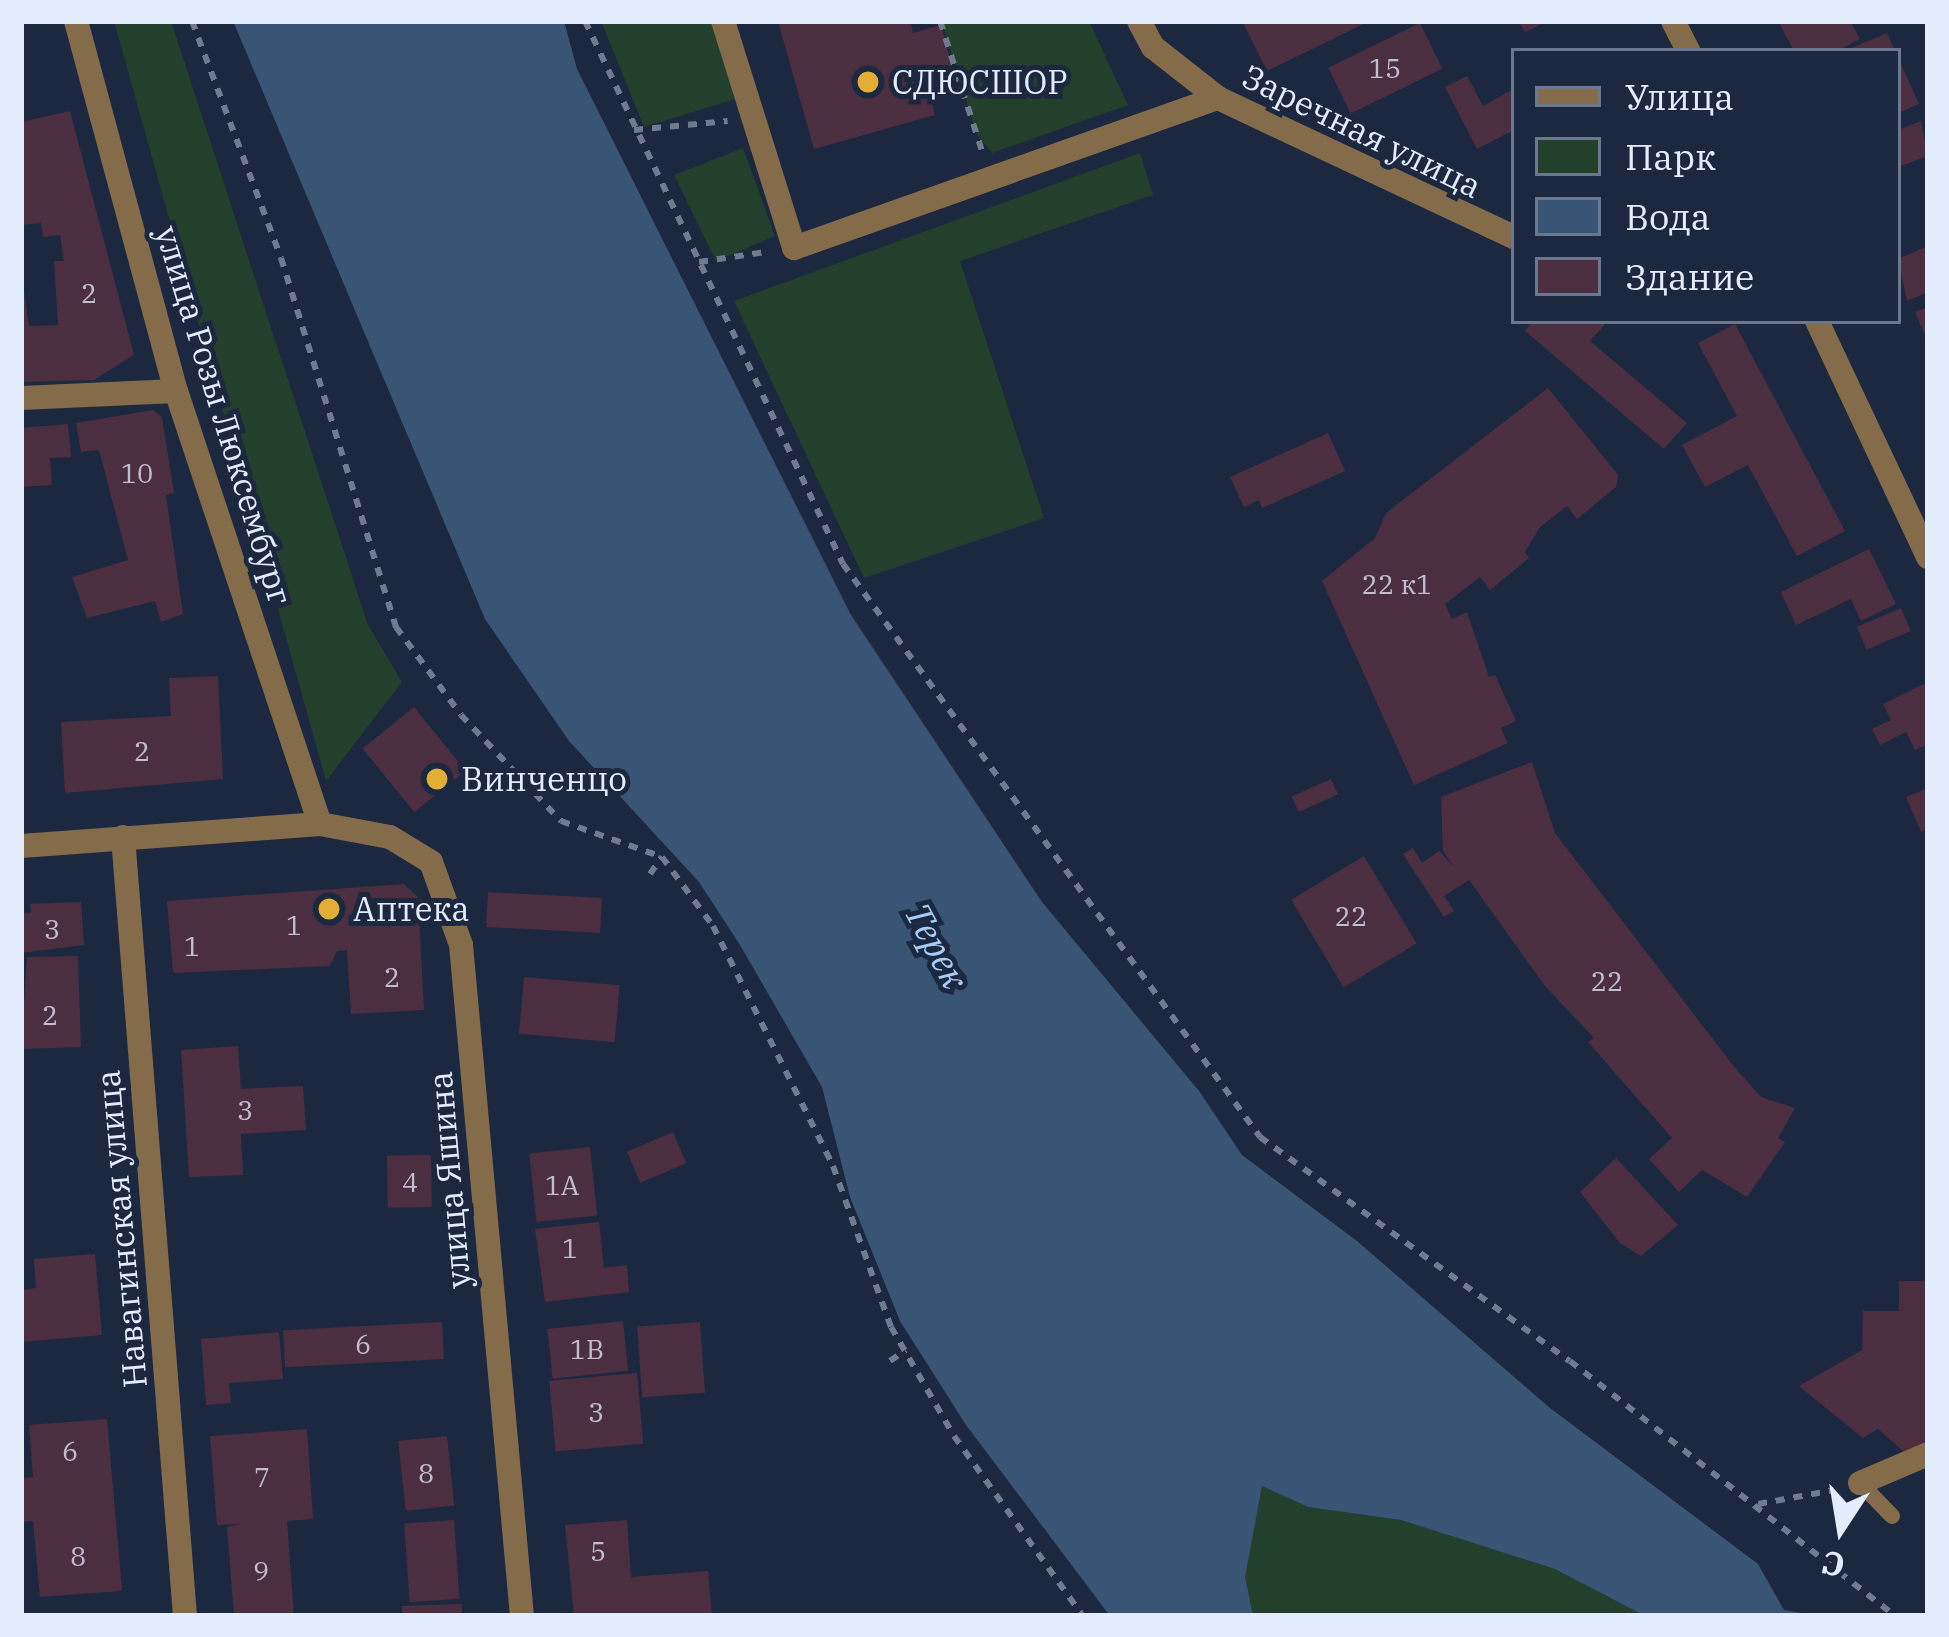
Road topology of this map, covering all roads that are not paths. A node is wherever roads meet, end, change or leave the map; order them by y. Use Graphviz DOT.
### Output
graph roads {
  1 [pos="76,21"];
  2 [pos="723,21"];
  3 [pos="1139,21"];
  4 [pos="1673,21"];
  5 [pos="1686,48"];
  6 [pos="1218,98"];
  7 [pos="1511,237"];
  8 [pos="1818,324"];
  9 [pos="176,391"];
  10 [pos="21,398"];
  11 [pos="1928,557"];
  12 [pos="320,824"];
  13 [pos="123,837"];
  14 [pos="21,845"];
  15 [pos="1928,1454"];
  16 [pos="1860,1483"];
  17 [pos="1892,1516"];
  18 [pos="185,1616"];
  19 [pos="522,1616"];
  1 -- 9 [label="street, улица Розы Люксембург"];
  2 -- 6 [label="street"];
  3 -- 6 [label="street, Заречная улица"];
  4 -- 5 [label="street"];
  6 -- 7 [label="street, Заречная улица"];
  8 -- 11 [label="street"];
  9 -- 10 [label="street"];
  9 -- 12 [label="street, улица Розы Люксембург"];
  12 -- 13 [label="street, улица Яшина"];
  12 -- 19 [label="street, улица Яшина"];
  13 -- 14 [label="street, улица Яшина"];
  13 -- 18 [label="street, Навагинская улица"];
  15 -- 16 [label="street"];
  16 -- 17 [label="lane"];
}
